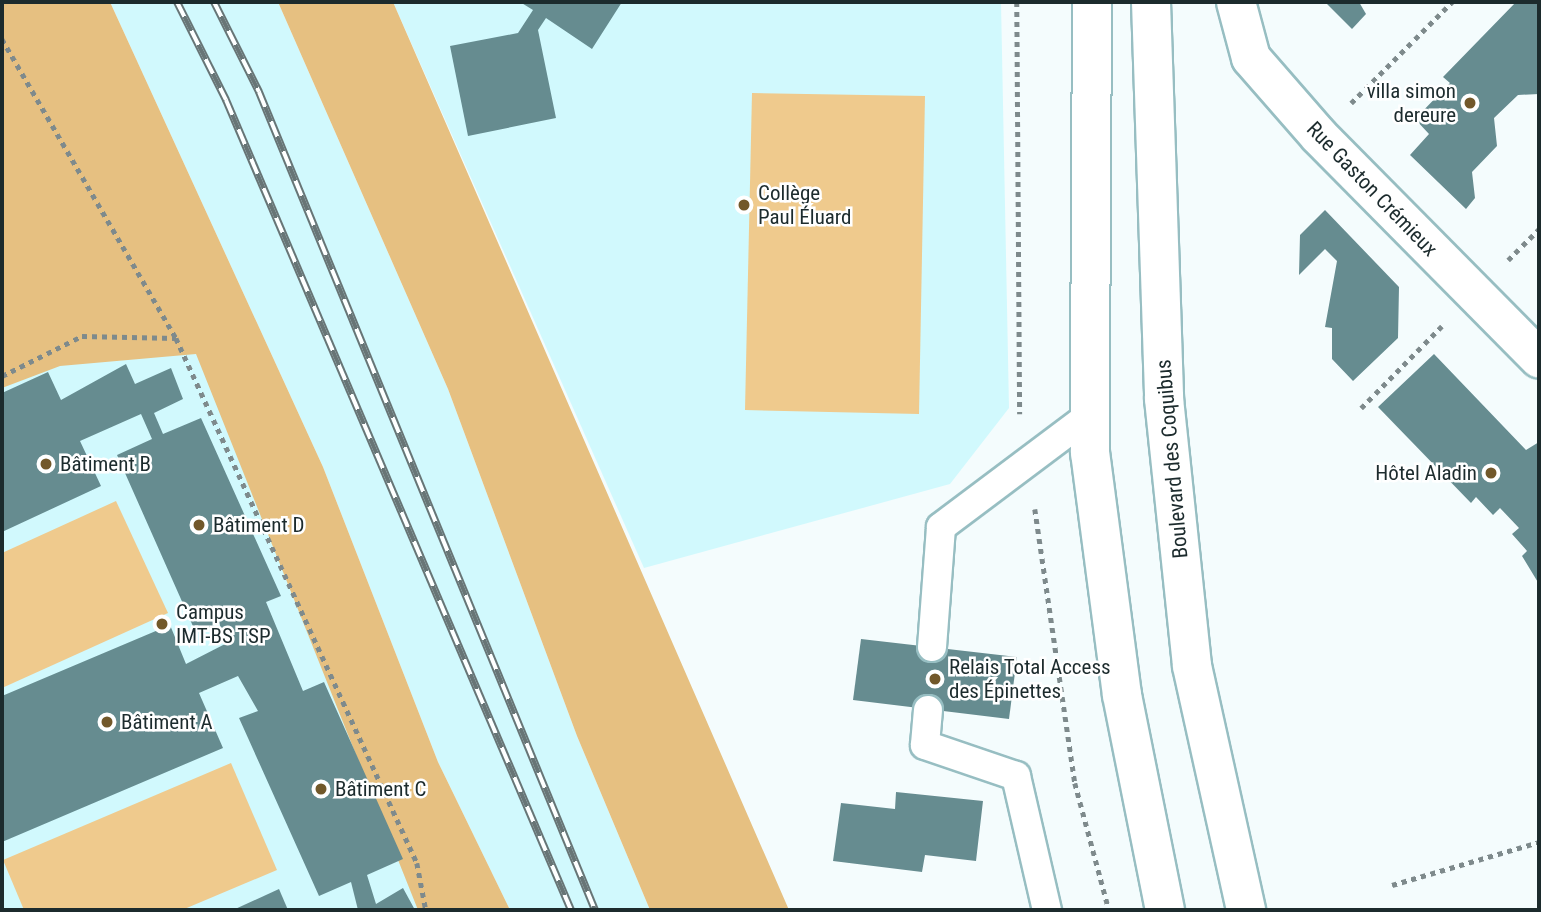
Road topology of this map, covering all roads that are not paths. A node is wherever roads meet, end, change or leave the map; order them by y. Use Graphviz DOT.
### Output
graph roads {
  1 [pos="1092,2"];
  2 [pos="1151,2"];
  3 [pos="1236,2"];
  4 [pos="1539,358"];
  5 [pos="1090,415"];
  6 [pos="932,647"];
  7 [pos="928,710"];
  8 [pos="1047,910"];
  9 [pos="1165,910"];
  10 [pos="1246,910"];
  1 -- 5 [label="main road"];
  2 -- 10 [label="main road, Boulevard des Coquibus"];
  3 -- 4 [label="main road, Rue Gaston Crémieux"];
  5 -- 6 [label="lane"];
  5 -- 9 [label="main road"];
  7 -- 8 [label="lane"];
}
